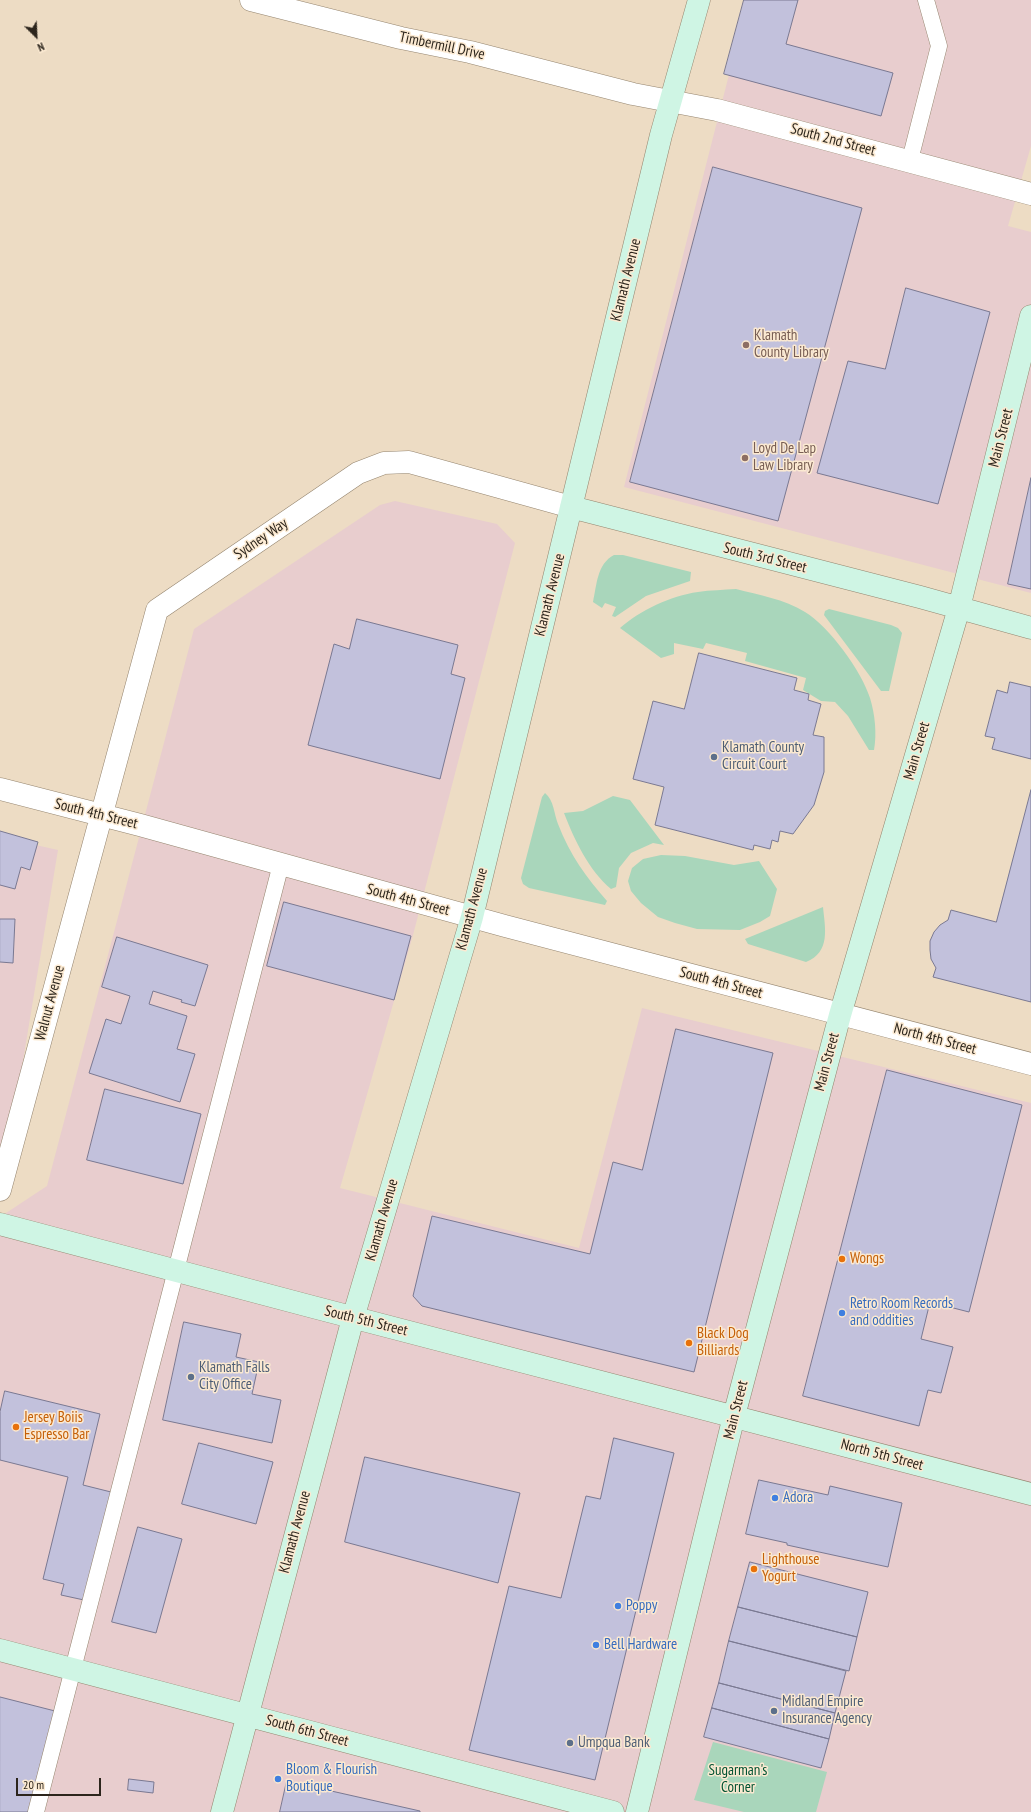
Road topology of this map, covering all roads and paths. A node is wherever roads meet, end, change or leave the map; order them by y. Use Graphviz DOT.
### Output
graph roads {
  1 [pos="251,0"];
  2 [pos="699,0"];
  3 [pos="926,0"];
  4 [pos="633,94"];
  5 [pos="671,102"];
  6 [pos="910,160"];
  7 [pos="1031,194"];
  8 [pos="1031,316"];
  9 [pos="571,507"];
  10 [pos="959,608"];
  11 [pos="1031,628"];
  12 [pos="0,788"];
  13 [pos="101,816"];
  14 [pos="281,864"];
  15 [pos="472,917"];
  16 [pos="840,1015"];
  17 [pos="1031,1064"];
  18 [pos="0,1190"];
  19 [pos="0,1224"];
  20 [pos="176,1271"];
  21 [pos="353,1318"];
  22 [pos="734,1416"];
  23 [pos="1031,1494"];
  24 [pos="0,1650"];
  25 [pos="72,1669"];
  26 [pos="246,1715"];
  27 [pos="36,1812"];
  28 [pos="222,1812"];
  29 [pos="614,1812"];
  30 [pos="637,1812"];
  1 -- 4 [label="street, Timbermill Drive"];
  2 -- 5 [label="main road, Klamath Avenue"];
  3 -- 6 [label="lane"];
  4 -- 5 [label="street, South 2nd Street"];
  5 -- 6 [label="street, South 2nd Street"];
  5 -- 9 [label="main road, Klamath Avenue"];
  6 -- 7 [label="street, South 2nd Street"];
  8 -- 10 [label="main road, Main Street"];
  9 -- 10 [label="main road, South 3rd Street"];
  9 -- 13 [label="street, Sydney Way"];
  9 -- 15 [label="main road, Klamath Avenue"];
  10 -- 11 [label="main road, South 3rd Street"];
  10 -- 16 [label="main road, Main Street"];
  12 -- 13 [label="street, South 4th Street"];
  13 -- 14 [label="street, South 4th Street"];
  13 -- 18 [label="street, Walnut Avenue"];
  14 -- 15 [label="street, South 4th Street"];
  14 -- 20 [label="lane"];
  15 -- 16 [label="street, South 4th Street"];
  15 -- 21 [label="main road, Klamath Avenue"];
  16 -- 17 [label="street, North 4th Street"];
  16 -- 22 [label="main road, Main Street"];
  19 -- 20 [label="main road, South 5th Street"];
  20 -- 21 [label="main road, South 5th Street"];
  20 -- 25 [label="lane"];
  21 -- 22 [label="main road, South 5th Street"];
  21 -- 26 [label="main road, Klamath Avenue"];
  22 -- 23 [label="main road, North 5th Street"];
  22 -- 30 [label="main road, Main Street"];
  24 -- 25 [label="main road, South 6th Street"];
  25 -- 26 [label="main road, South 6th Street"];
  25 -- 27 [label="lane"];
  26 -- 28 [label="main road, Klamath Avenue"];
  26 -- 29 [label="main road, South 6th Street"];
}
